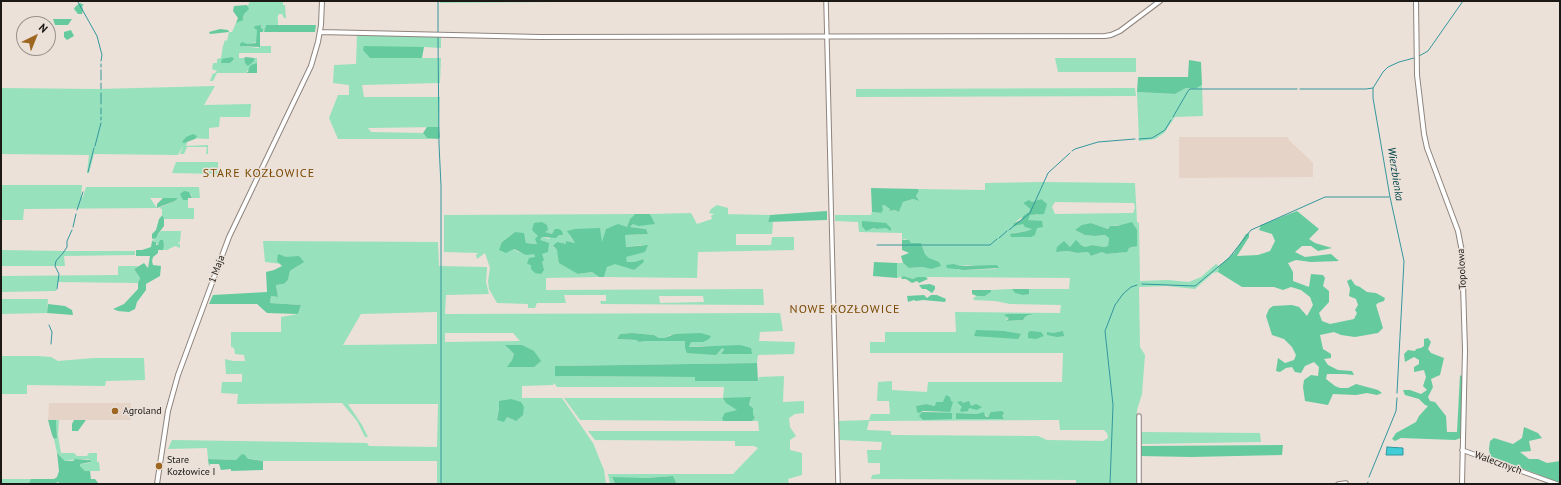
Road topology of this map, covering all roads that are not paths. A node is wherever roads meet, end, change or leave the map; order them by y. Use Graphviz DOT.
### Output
graph roads {
  1 [pos="322,1"];
  2 [pos="826,1"];
  3 [pos="1160,1"];
  4 [pos="1416,1"];
  5 [pos="320,32"];
  6 [pos="827,36"];
  7 [pos="1140,416"];
  8 [pos="1462,450"];
  9 [pos="1346,483"];
  10 [pos="157,484"];
  11 [pos="838,484"];
  12 [pos="1139,484"];
  13 [pos="1338,484"];
  14 [pos="1462,484"];
  15 [pos="1557,484"];
  1 -- 5 [label="street, 1 Maja"];
  2 -- 6 [label="street"];
  3 -- 6 [label="street"];
  4 -- 8 [label="street, Topolowa"];
  5 -- 6 [label="street"];
  5 -- 10 [label="street, 1 Maja"];
  6 -- 11 [label="street"];
  7 -- 12 [label="street"];
  8 -- 14 [label="street, Topolowa"];
  8 -- 15 [label="street, Walecznych"];
  9 -- 13 [label="street"];
}
